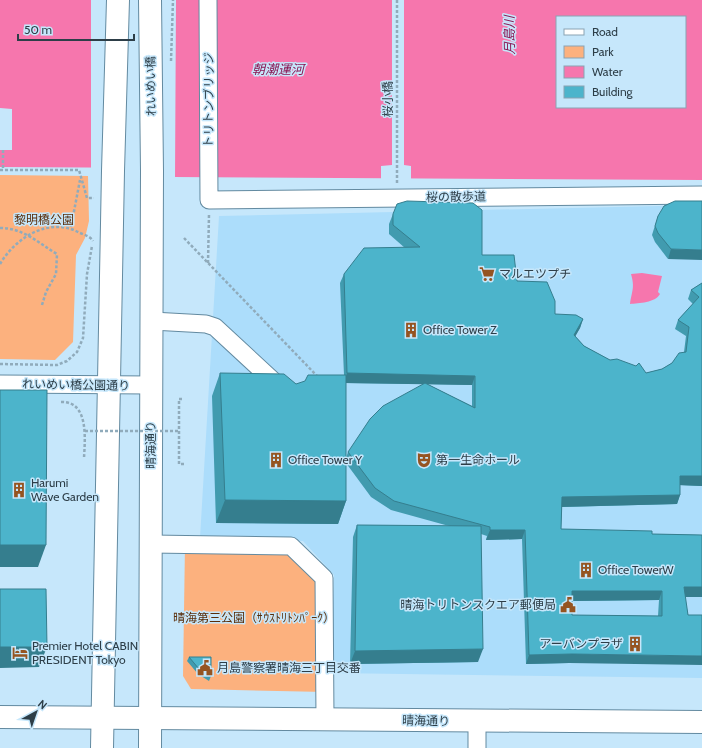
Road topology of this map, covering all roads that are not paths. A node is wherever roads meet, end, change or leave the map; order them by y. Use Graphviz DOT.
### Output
graph roads {
  1 [pos="118,0"];
  2 [pos="150,0"];
  3 [pos="208,0"];
  4 [pos="152,171"];
  5 [pos="702,195"];
  6 [pos="209,200"];
  7 [pos="152,321"];
  8 [pos="0,384"];
  9 [pos="109,385"];
  10 [pos="151,385"];
  11 [pos="290,397"];
  12 [pos="151,544"];
  13 [pos="0,717"];
  14 [pos="102,718"];
  15 [pos="151,719"];
  16 [pos="325,719"];
  17 [pos="477,722"];
  18 [pos="702,722"];
  19 [pos="102,748"];
  20 [pos="150,748"];
  21 [pos="477,748"];
  1 -- 9 [label="main road"];
  2 -- 4 [label="main road, れいめい橋"];
  3 -- 6 [label="street, トリトンブリッジ"];
  4 -- 7 [label="main road, 晴海通り"];
  5 -- 6 [label="street, 桜の散歩道"];
  7 -- 10 [label="main road, 晴海通り"];
  7 -- 11 [label="street"];
  8 -- 9 [label="street, れいめい橋公園通り"];
  9 -- 10 [label="street, れいめい橋公園通り"];
  9 -- 14 [label="main road"];
  10 -- 12 [label="main road, 晴海通り"];
  12 -- 15 [label="main road, 晴海通り"];
  12 -- 16 [label="street"];
  13 -- 14 [label="main road, 晴海通り"];
  14 -- 15 [label="main road, 晴海通り"];
  14 -- 19 [label="main road"];
  15 -- 16 [label="main road, 晴海通り"];
  15 -- 20 [label="main road, 晴海通り"];
  16 -- 17 [label="main road, 晴海通り"];
  17 -- 18 [label="main road, 晴海通り"];
  17 -- 21 [label="street"];
}
